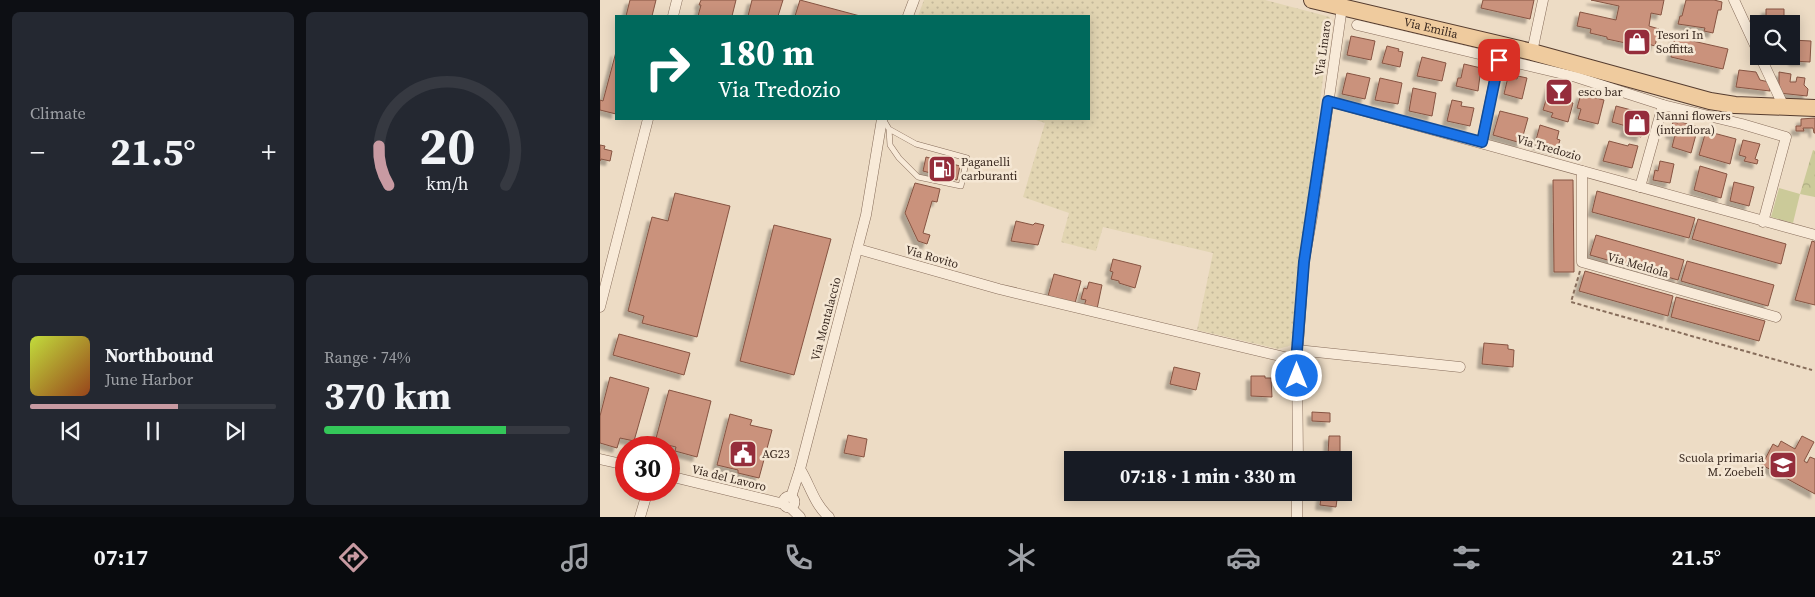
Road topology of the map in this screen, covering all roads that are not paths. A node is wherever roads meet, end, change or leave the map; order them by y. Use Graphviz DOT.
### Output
graph roads {
  1 [pos="678,0"];
  2 [pos="914,0"];
  3 [pos="1312,0"];
  4 [pos="1543,0"];
  5 [pos="1734,0"];
  6 [pos="1336,4"];
  7 [pos="673,15"];
  8 [pos="908,15"];
  9 [pos="1357,25"];
  10 [pos="1750,35"];
  11 [pos="1532,52"];
  12 [pos="1499,60"];
  13 [pos="1764,65"];
  14 [pos="1578,72"];
  15 [pos="1328,101"];
  16 [pos="1663,105"];
  17 [pos="1735,105"];
  18 [pos="1784,107"];
  19 [pos="1815,108"];
  20 [pos="648,120"];
  21 [pos="882,120"];
  22 [pos="883,120"];
  23 [pos="1733,122"];
  24 [pos="889,129"];
  25 [pos="1482,142"];
  26 [pos="1582,171"];
  27 [pos="1640,187"];
  28 [pos="1763,222"];
  29 [pos="1815,235"];
  30 [pos="858,249"];
  31 [pos="600,307"];
  32 [pos="1776,317"];
  33 [pos="1297,350"];
  34 [pos="1297,360"];
  35 [pos="1460,367"];
  36 [pos="1298,451"];
  37 [pos="600,459"];
  38 [pos="615,462"];
  39 [pos="800,469"];
  40 [pos="680,478"];
  41 [pos="645,501"];
  42 [pos="1297,501"];
  43 [pos="789,503"];
  44 [pos="640,517"];
  45 [pos="800,517"];
  46 [pos="828,517"];
  47 [pos="1297,517"];
  1 -- 7 [label="street"];
  2 -- 8 [label="street"];
  3 -- 6 [label="main road, Via Emilia"];
  4 -- 11 [label="street"];
  5 -- 10 [label="street"];
  6 -- 11 [label="main road, Via Emilia"];
  6 -- 15 [label="street, Via Linaro"];
  9 -- 12 [label="street, Via Emilia"];
  11 -- 14 [label="main road, Via Emilia"];
  12 -- 14 [label="street, Via Emilia"];
  12 -- 25 [label="street"];
  13 -- 18 [label="street"];
  14 -- 16 [label="street, Via Emilia"];
  14 -- 17 [label="main road, Via Emilia"];
  15 -- 25 [label="street, Via Tredozio"];
  15 -- 33 [label="street, Via Linaro"];
  16 -- 23 [label="street, Via Emilia"];
  16 -- 27 [label="street"];
  17 -- 18 [label="main road, Via Emilia"];
  17 -- 23 [label="street"];
  18 -- 19 [label="main road, Via Emilia"];
  20 -- 31 [label="street"];
  21 -- 30 [label="street, Via Montalaccio"];
  22 -- 24 [label="lane"];
  23 -- 28 [label="street"];
  24 -- 24 [label="lane"];
  25 -- 26 [label="street, Via Tredozio"];
  26 -- 27 [label="street, Via Tredozio"];
  26 -- 32 [label="street, Via Meldola"];
  27 -- 28 [label="street, Via Tredozio"];
  28 -- 29 [label="street, Via Tredozio"];
  30 -- 34 [label="street, Via Rovito"];
  30 -- 39 [label="street, Via Montalaccio"];
  33 -- 34 [label="street, Via Linaro"];
  33 -- 35 [label="street"];
  34 -- 36 [label="street, Via Linaro"];
  37 -- 38 [label="street"];
  39 -- 43 [label="street, Via Montalaccio"];
  39 -- 46 [label="street"];
  40 -- 43 [label="street, Via del Lavoro"];
  41 -- 44 [label="street"];
  42 -- 47 [label="street"];
  43 -- 45 [label="street"];
}
